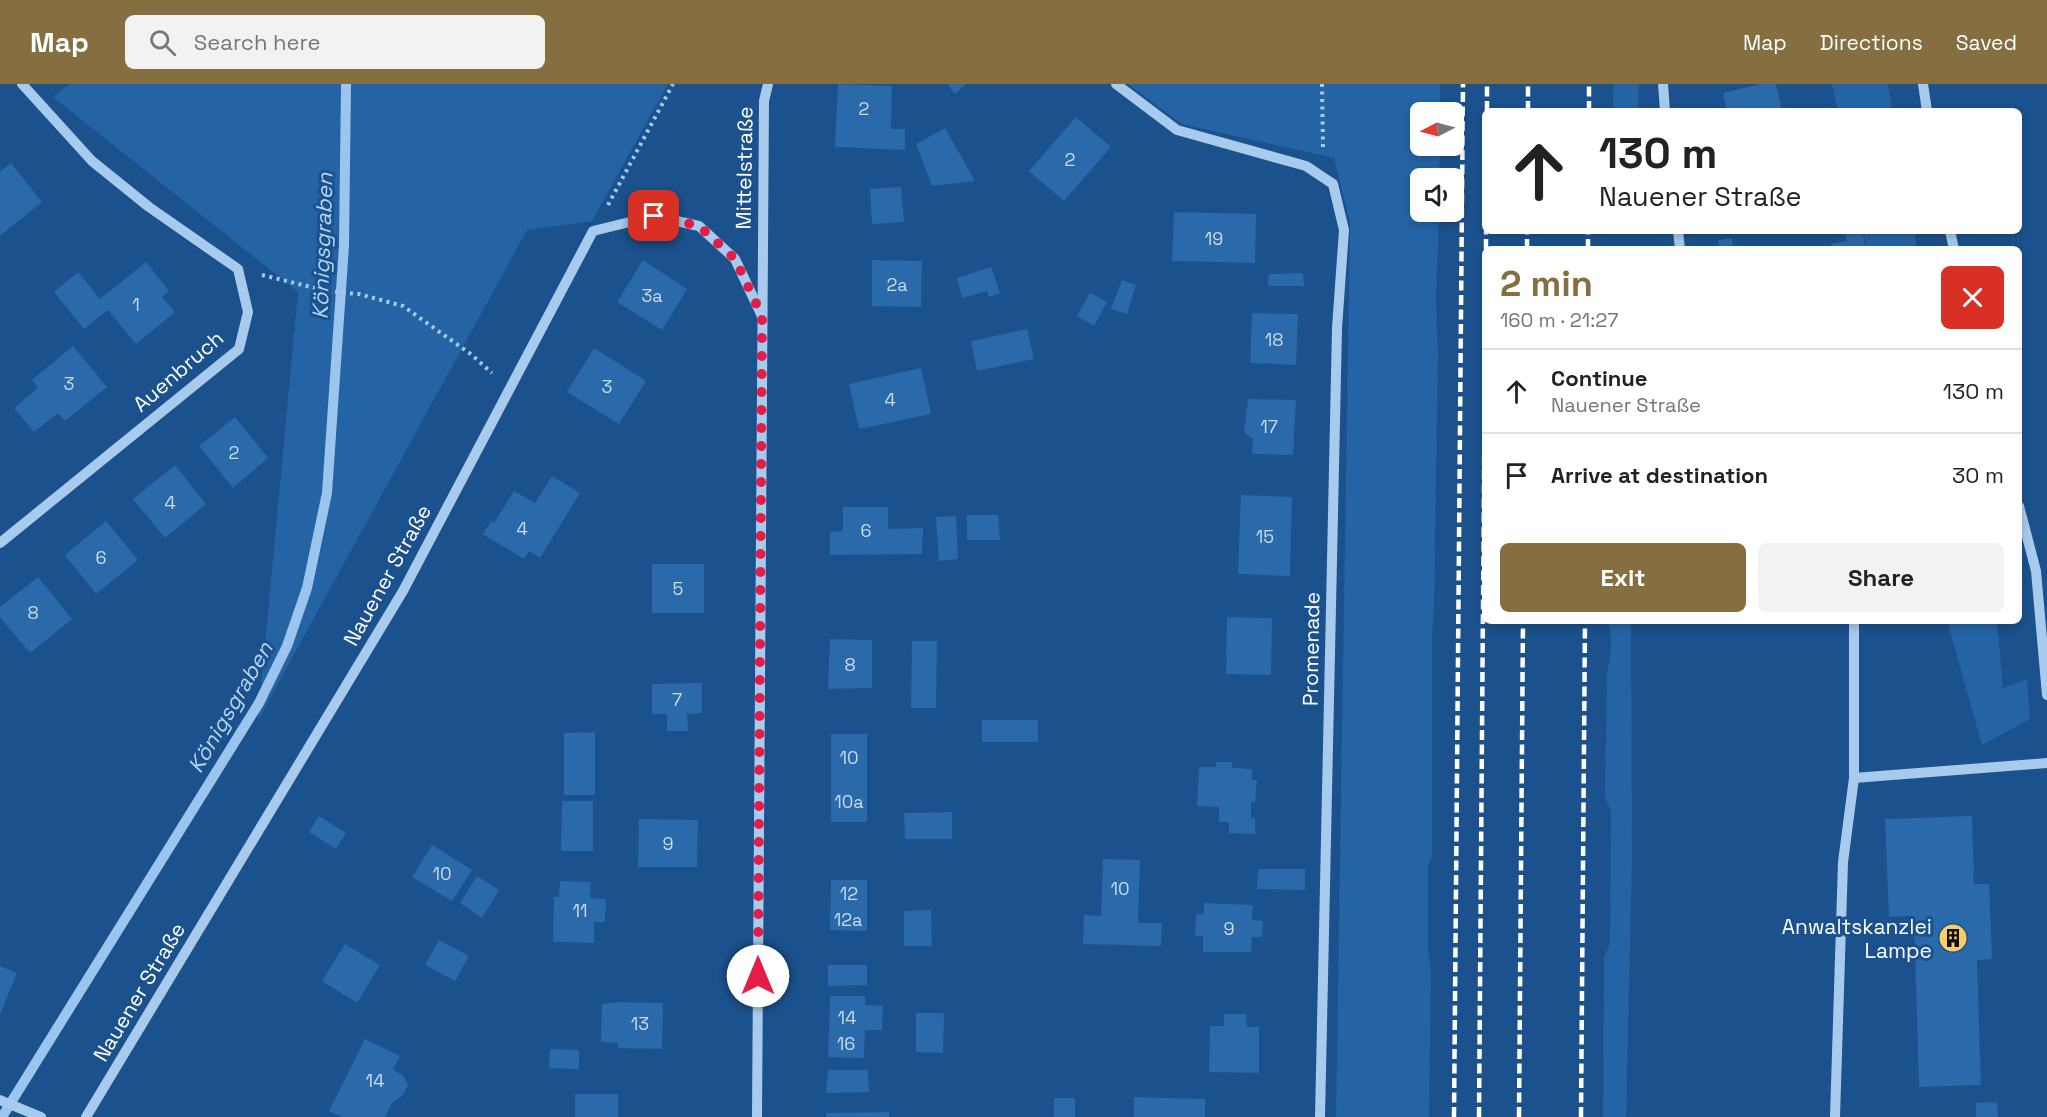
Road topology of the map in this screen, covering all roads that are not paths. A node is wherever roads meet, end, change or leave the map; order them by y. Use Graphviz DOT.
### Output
graph roads {
  1 [pos="22,84"];
  2 [pos="768,84"];
  3 [pos="1116,84"];
  4 [pos="1663,84"];
  5 [pos="1923,84"];
  6 [pos="1665,108"];
  7 [pos="1927,108"];
  8 [pos="762,316"];
  9 [pos="2022,517"];
  10 [pos="0,543"];
  11 [pos="1854,624"];
  12 [pos="2047,695"];
  13 [pos="2047,763"];
  14 [pos="1854,778"];
  15 [pos="0,1100"];
  16 [pos="41,1117"];
  17 [pos="86,1117"];
  18 [pos="757,1117"];
  19 [pos="1320,1117"];
  20 [pos="1835,1117"];
  1 -- 10 [label="street, Auenbruch"];
  2 -- 8 [label="street, Mittelstraße"];
  3 -- 19 [label="street, Promenade"];
  4 -- 6 [label="street"];
  5 -- 7 [label="street"];
  8 -- 17 [label="street, Nauener Straße"];
  8 -- 18 [label="street, Mittelstraße"];
  9 -- 12 [label="street"];
  11 -- 14 [label="street"];
  13 -- 14 [label="street"];
  14 -- 20 [label="street"];
  15 -- 16 [label="street"];
}
